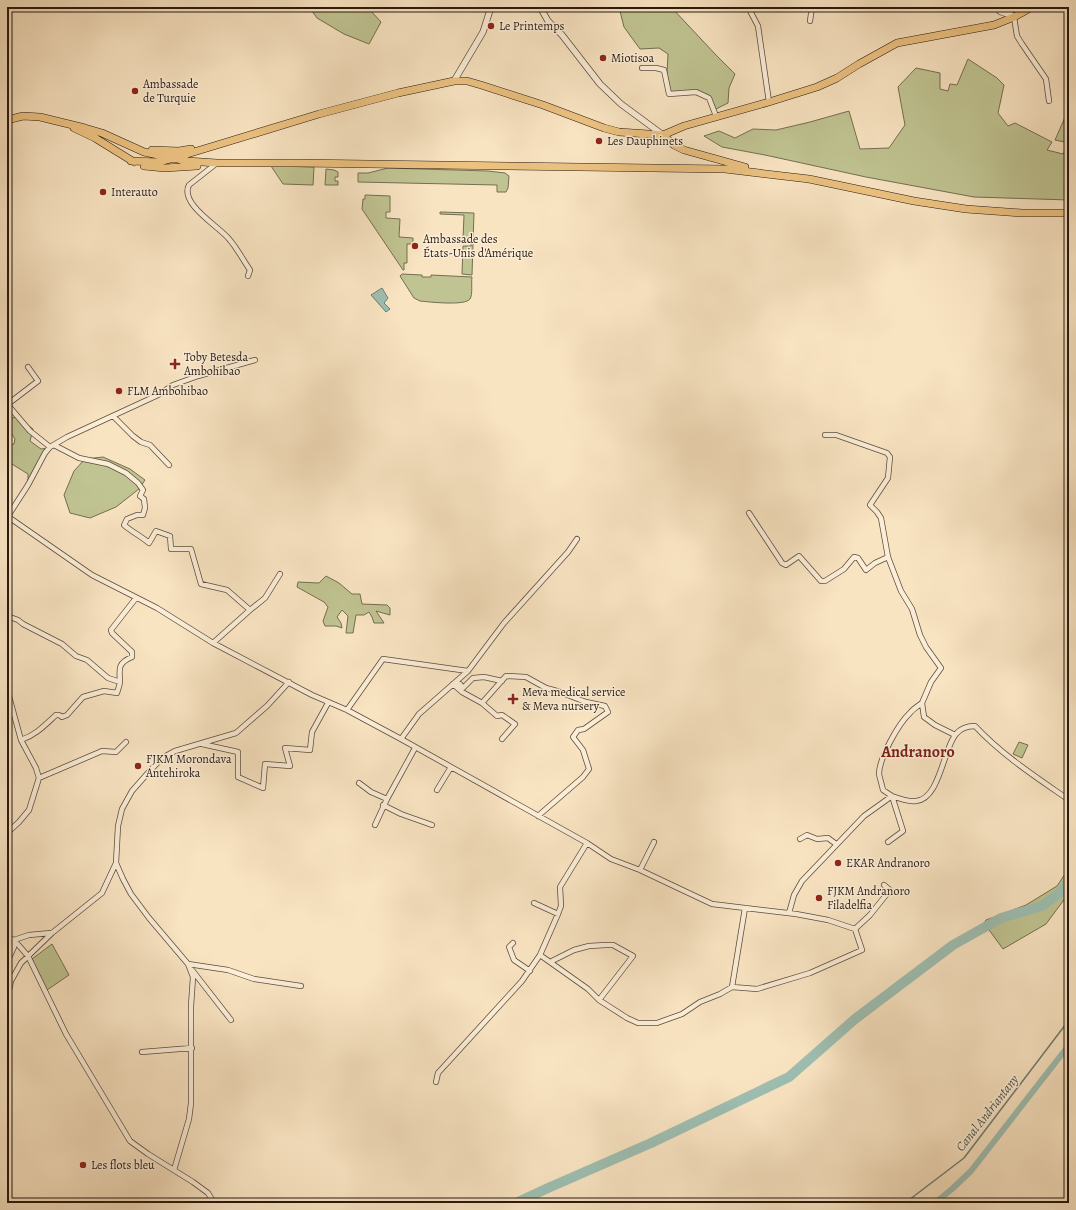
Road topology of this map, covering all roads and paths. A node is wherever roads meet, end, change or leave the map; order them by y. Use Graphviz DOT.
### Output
graph roads {
  1 [pos="491,7"];
  2 [pos="540,7"];
  3 [pos="748,7"];
  4 [pos="812,7"];
  5 [pos="995,7"];
  6 [pos="1004,7"];
  7 [pos="1032,7"];
  8 [pos="1064,7"];
  9 [pos="1069,10"];
  10 [pos="1014,17"];
  11 [pos="810,20"];
  12 [pos="642,68"];
  13 [pos="454,80"];
  14 [pos="1049,101"];
  15 [pos="769,102"];
  16 [pos="716,116"];
  17 [pos="7,120"];
  18 [pos="55,120"];
  19 [pos="663,135"];
  20 [pos="227,142"];
  21 [pos="132,147"];
  22 [pos="174,158"];
  23 [pos="131,161"];
  24 [pos="217,163"];
  25 [pos="763,172"];
  26 [pos="1069,213"];
  27 [pos="248,276"];
  28 [pos="255,360"];
  29 [pos="28,367"];
  30 [pos="8,404"];
  31 [pos="113,416"];
  32 [pos="825,435"];
  33 [pos="52,446"];
  34 [pos="169,465"];
  35 [pos="748,513"];
  36 [pos="8,516"];
  37 [pos="577,539"];
  38 [pos="888,557"];
  39 [pos="280,574"];
  40 [pos="136,598"];
  41 [pos="250,610"];
  42 [pos="7,616"];
  43 [pos="213,643"];
  44 [pos="468,672"];
  45 [pos="502,681"];
  46 [pos="120,682"];
  47 [pos="288,682"];
  48 [pos="453,684"];
  49 [pos="7,690"];
  50 [pos="328,703"];
  51 [pos="482,703"];
  52 [pos="922,703"];
  53 [pos="348,710"];
  54 [pos="955,735"];
  55 [pos="401,739"];
  56 [pos="502,739"];
  57 [pos="22,740"];
  58 [pos="126,742"];
  59 [pos="201,744"];
  60 [pos="415,748"];
  61 [pos="451,767"];
  62 [pos="39,778"];
  63 [pos="359,783"];
  64 [pos="437,790"];
  65 [pos="892,796"];
  66 [pos="387,798"];
  67 [pos="1069,800"];
  68 [pos="383,805"];
  69 [pos="538,816"];
  70 [pos="375,825"];
  71 [pos="432,825"];
  72 [pos="7,833"];
  73 [pos="800,839"];
  74 [pos="654,842"];
  75 [pos="888,842"];
  76 [pos="587,843"];
  77 [pos="836,844"];
  78 [pos="116,863"];
  79 [pos="640,870"];
  80 [pos="884,885"];
  81 [pos="534,903"];
  82 [pos="745,908"];
  83 [pos="558,914"];
  84 [pos="789,914"];
  85 [pos="855,929"];
  86 [pos="52,933"];
  87 [pos="7,938"];
  88 [pos="14,940"];
  89 [pos="513,943"];
  90 [pos="540,955"];
  91 [pos="28,956"];
  92 [pos="7,962"];
  93 [pos="550,962"];
  94 [pos="188,964"];
  95 [pos="530,971"];
  96 [pos="302,986"];
  97 [pos="732,987"];
  98 [pos="7,999"];
  99 [pos="598,1000"];
  100 [pos="231,1020"];
  101 [pos="192,1048"];
  102 [pos="142,1052"];
  103 [pos="436,1082"];
  104 [pos="174,1170"];
  105 [pos="214,1203"];
  1 -- 13 [label="street"];
  2 -- 19 [label="street"];
  3 -- 15 [label="street"];
  4 -- 11 [label="street"];
  5 -- 10 [label="street"];
  6 -- 10 [label="street"];
  7 -- 10 [label="main road"];
  8 -- 9 [label="street"];
  10 -- 14 [label="street"];
  10 -- 15 [label="main road"];
  12 -- 16 [label="street"];
  13 -- 19 [label="main road"];
  13 -- 20 [label="main road"];
  15 -- 16 [label="main road"];
  16 -- 19 [label="main road"];
  17 -- 18 [label="main road"];
  18 -- 21 [label="main road"];
  18 -- 23 [label="main road"];
  19 -- 25 [label="main road"];
  20 -- 21 [label="main road"];
  20 -- 22 [label="main road"];
  21 -- 22 [label="main road"];
  22 -- 23 [label="main road"];
  22 -- 24 [label="main road"];
  23 -- 24 [label="main road"];
  24 -- 25 [label="main road"];
  24 -- 27 [label="street"];
  25 -- 26 [label="main road"];
  28 -- 31 [label="street"];
  29 -- 30 [label="street"];
  30 -- 33 [label="street"];
  31 -- 33 [label="street"];
  31 -- 34 [label="street"];
  32 -- 38 [label="street"];
  33 -- 36 [label="street"];
  33 -- 41 [label="street"];
  35 -- 38 [label="street"];
  36 -- 40 [label="street"];
  37 -- 44 [label="street"];
  38 -- 52 [label="street"];
  39 -- 41 [label="street"];
  40 -- 43 [label="street"];
  40 -- 46 [label="street"];
  41 -- 43 [label="street"];
  42 -- 46 [label="street"];
  43 -- 47 [label="street"];
  44 -- 48 [label="street"];
  44 -- 53 [label="street"];
  45 -- 48 [label="street"];
  45 -- 51 [label="street"];
  45 -- 69 [label="street"];
  46 -- 57 [label="street"];
  47 -- 50 [label="street"];
  47 -- 59 [label="street"];
  48 -- 51 [label="street"];
  48 -- 55 [label="street"];
  49 -- 57 [label="street"];
  50 -- 53 [label="street"];
  50 -- 59 [label="street"];
  51 -- 56 [label="street"];
  52 -- 54 [label="street"];
  52 -- 65 [label="street"];
  53 -- 55 [label="street"];
  54 -- 65 [label="street"];
  54 -- 67 [label="street"];
  55 -- 60 [label="street"];
  57 -- 62 [label="street"];
  58 -- 62 [label="street"];
  59 -- 78 [label="street"];
  60 -- 61 [label="street"];
  60 -- 66 [label="street"];
  61 -- 64 [label="street"];
  61 -- 69 [label="street"];
  62 -- 72 [label="street"];
  63 -- 66 [label="street"];
  65 -- 75 [label="street"];
  65 -- 77 [label="street"];
  66 -- 68 [label="street"];
  68 -- 70 [label="street"];
  68 -- 71 [label="street"];
  69 -- 76 [label="street"];
  73 -- 77 [label="street"];
  74 -- 79 [label="street"];
  76 -- 79 [label="street"];
  76 -- 83 [label="street"];
  77 -- 84 [label="street"];
  78 -- 86 [label="street"];
  78 -- 94 [label="street"];
  79 -- 82 [label="street"];
  80 -- 85 [label="street"];
  81 -- 83 [label="street"];
  82 -- 84 [label="street"];
  82 -- 97 [label="street"];
  83 -- 90 [label="street"];
  84 -- 85 [label="street"];
  85 -- 97 [label="street"];
  86 -- 88 [label="street"];
  86 -- 91 [label="street"];
  87 -- 88 [label="street"];
  88 -- 91 [label="street"];
  88 -- 92 [label="street"];
  89 -- 95 [label="street"];
  90 -- 93 [label="street"];
  90 -- 95 [label="street"];
  91 -- 98 [label="street"];
  91 -- 104 [label="street"];
  93 -- 99 [label="street"];
  93 -- 99 [label="street"];
  94 -- 96 [label="street"];
  94 -- 100 [label="street"];
  94 -- 101 [label="street"];
  95 -- 103 [label="street"];
  97 -- 99 [label="street"];
  101 -- 102 [label="street"];
  101 -- 104 [label="street"];
  104 -- 105 [label="street"];
}
